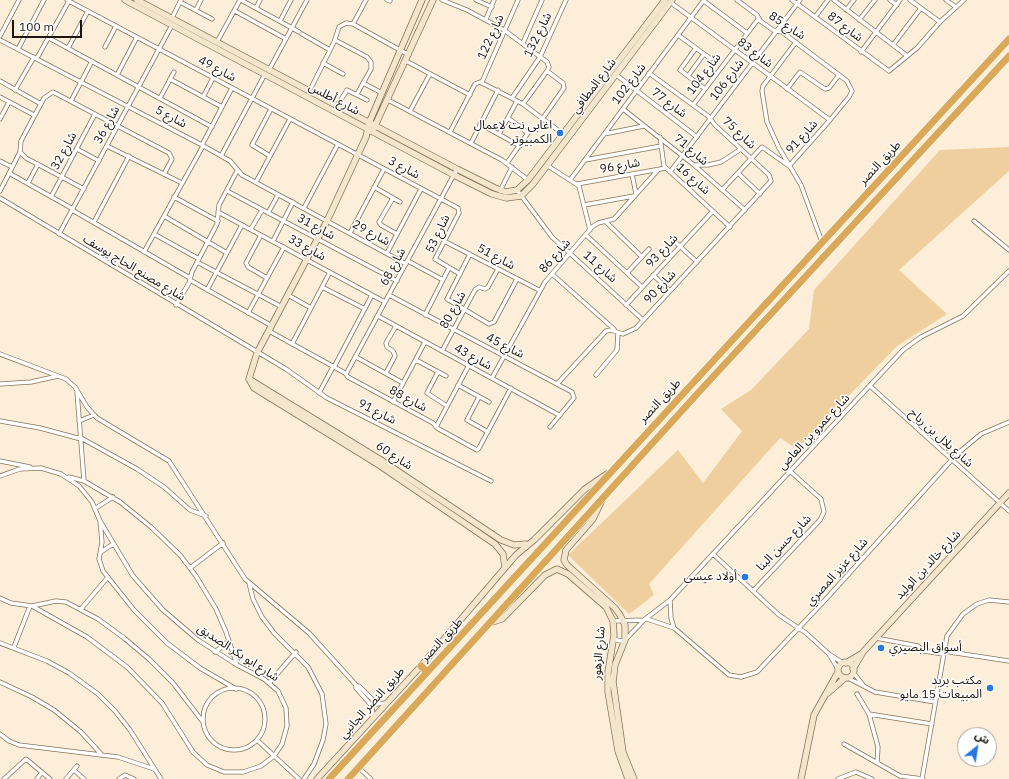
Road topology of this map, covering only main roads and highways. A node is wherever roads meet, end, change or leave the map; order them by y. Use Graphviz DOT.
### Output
graph roads {
  1 [pos="1009,39"];
  2 [pos="1009,56"];
  3 [pos="919,138"];
  4 [pos="927,146"];
  5 [pos="734,337"];
  6 [pos="742,346"];
  7 [pos="724,347"];
  8 [pos="733,356"];
  9 [pos="421,666"];
  10 [pos="427,672"];
  11 [pos="329,779"];
  12 [pos="348,779"];
  1 -- 3 [label="highway, طريق النصر"];
  2 -- 4 [label="highway, طريق النصر"];
  3 -- 4 [label="highway"];
  3 -- 5 [label="highway, طريق النصر"];
  4 -- 6 [label="highway, طريق النصر"];
  5 -- 6 [label="highway"];
  5 -- 7 [label="highway, طريق النصر"];
  6 -- 8 [label="highway, طريق النصر"];
  7 -- 8 [label="highway"];
  7 -- 10 [label="highway, طريق النصر"];
  8 -- 12 [label="highway, طريق النصر"];
  9 -- 10 [label="highway"];
  10 -- 11 [label="highway, طريق النصر"];
}
